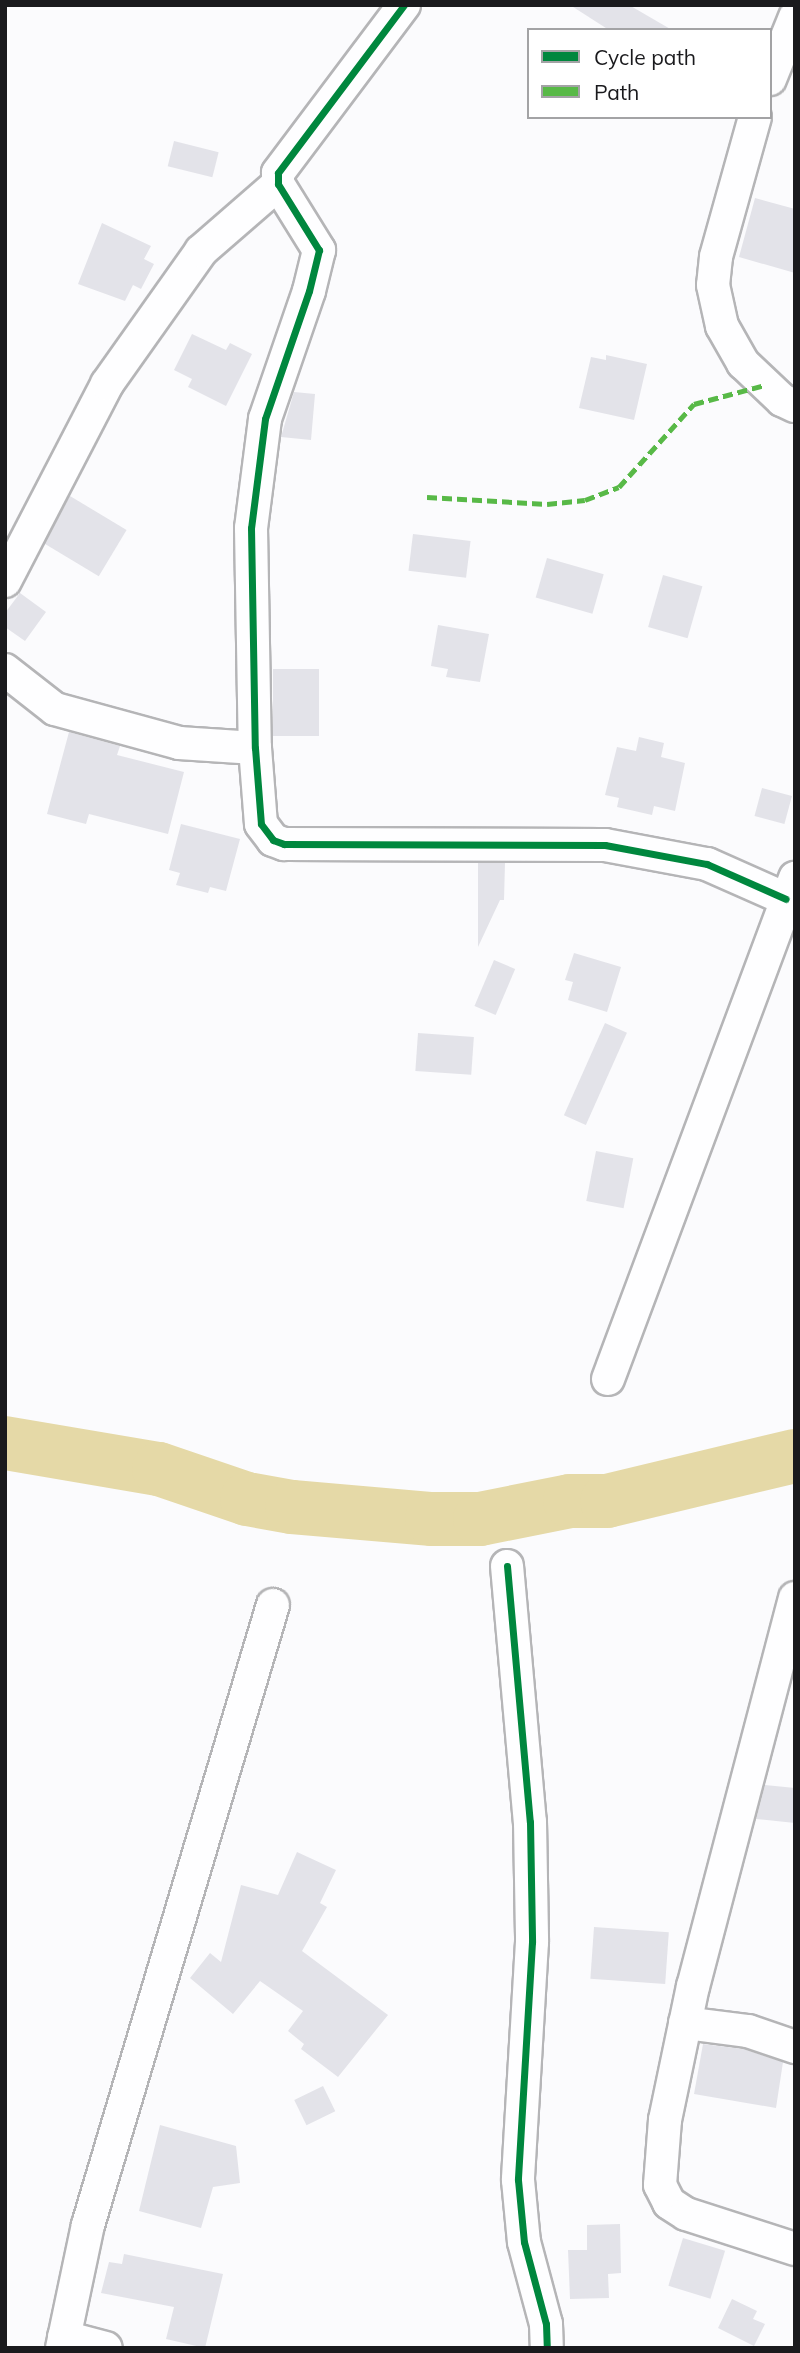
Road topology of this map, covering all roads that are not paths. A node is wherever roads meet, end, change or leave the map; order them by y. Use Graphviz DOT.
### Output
graph roads {
  1 [pos="404,5"];
  2 [pos="795,17"];
  3 [pos="772,74"];
  4 [pos="754,119"];
  5 [pos="278,184"];
  6 [pos="795,406"];
  7 [pos="5,581"];
  8 [pos="5,670"];
  9 [pos="255,748"];
  10 [pos="790,889"];
  11 [pos="608,1379"];
  12 [pos="507,1566"];
  13 [pos="795,1598"];
  14 [pos="274,1605"];
  15 [pos="685,2023"];
  16 [pos="795,2047"];
  17 [pos="795,2249"];
  18 [pos="63,2342"];
  19 [pos="106,2348"];
  20 [pos="547,2348"];
  1 -- 5 [label="street"];
  2 -- 3 [label="street"];
  4 -- 6 [label="street"];
  5 -- 7 [label="street"];
  5 -- 9 [label="street"];
  8 -- 9 [label="street"];
  9 -- 10 [label="street"];
  10 -- 11 [label="street"];
  12 -- 20 [label="street"];
  13 -- 15 [label="street"];
  14 -- 18 [label="street"];
  15 -- 16 [label="street"];
  15 -- 17 [label="street"];
  18 -- 19 [label="street"];
}
